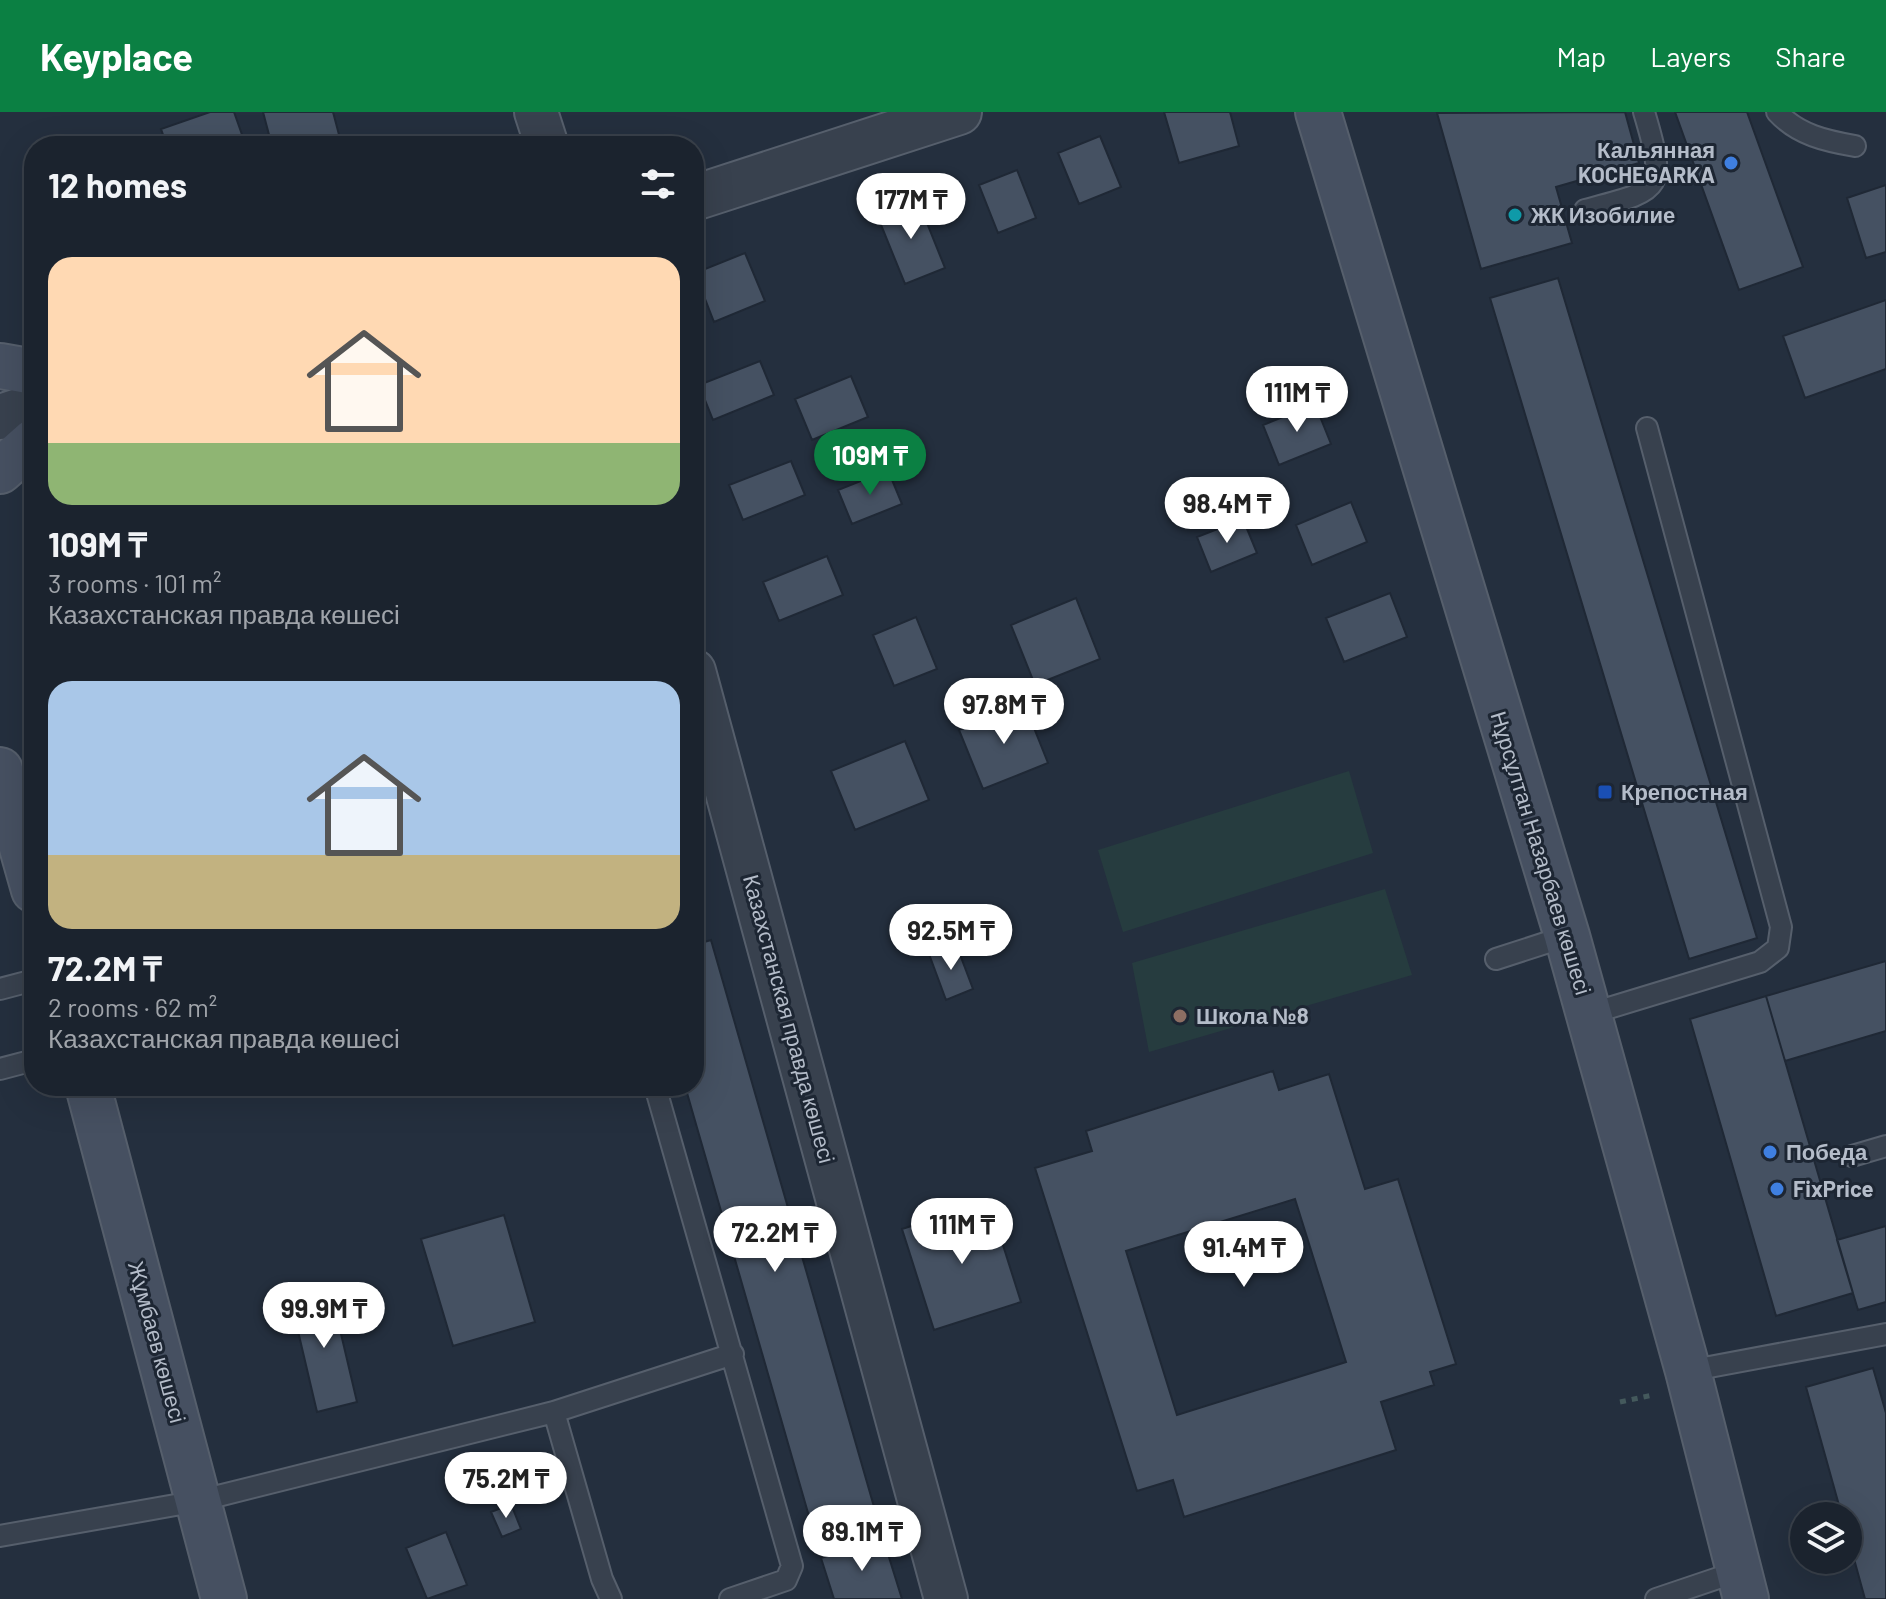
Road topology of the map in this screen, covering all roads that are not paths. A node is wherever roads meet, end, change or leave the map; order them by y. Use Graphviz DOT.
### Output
graph roads {
  1 [pos="536,112"];
  2 [pos="959,112"];
  3 [pos="1318,112"];
  4 [pos="1644,112"];
  5 [pos="1777,112"];
  6 [pos="544,136"];
  7 [pos="1855,146"];
  8 [pos="704,195"];
  9 [pos="1585,210"];
  10 [pos="0,366"];
  11 [pos="24,370"];
  12 [pos="24,409"];
  13 [pos="0,417"];
  14 [pos="1647,428"];
  15 [pos="24,450"];
  16 [pos="0,471"];
  17 [pos="704,708"];
  18 [pos="0,770"];
  19 [pos="24,855"];
  20 [pos="1567,936"];
  21 [pos="1496,959"];
  22 [pos="24,983"];
  23 [pos="0,989"];
  24 [pos="1589,1014"];
  25 [pos="24,1063"];
  26 [pos="0,1069"];
  27 [pos="91,1096"];
  28 [pos="658,1096"];
  29 [pos="1886,1146"];
  30 [pos="1852,1156"];
  31 [pos="1886,1334"];
  32 [pos="733,1354"];
  33 [pos="1688,1371"];
  34 [pos="554,1412"];
  35 [pos="198,1501"];
  36 [pos="0,1536"];
  37 [pos="1743,1585"];
  38 [pos="224,1599"];
  39 [pos="611,1599"];
  40 [pos="730,1599"];
  41 [pos="946,1599"];
  42 [pos="1656,1599"];
  1 -- 6 [label="street"];
  2 -- 8 [label="street"];
  3 -- 20 [label="main road, Нұрсұлтан Назарбаев көшесі"];
  4 -- 9 [label="lane"];
  5 -- 7 [label="lane"];
  10 -- 11 [label="main road"];
  12 -- 13 [label="street"];
  14 -- 24 [label="lane"];
  15 -- 16 [label="main road"];
  17 -- 41 [label="street, Казахстанская правда көшесі"];
  18 -- 19 [label="main road"];
  20 -- 21 [label="lane"];
  20 -- 24 [label="main road, Нұрсұлтан Назарбаев көшесі"];
  22 -- 23 [label="lane"];
  24 -- 33 [label="main road, Нұрсұлтан Назарбаев көшесі"];
  25 -- 26 [label="lane"];
  27 -- 35 [label="main road, Жұмбаев көшесі"];
  28 -- 32 [label="lane"];
  29 -- 30 [label="lane"];
  31 -- 33 [label="lane"];
  32 -- 34 [label="lane"];
  32 -- 40 [label="lane"];
  33 -- 37 [label="main road, Нұрсұлтан Назарбаев көшесі"];
  34 -- 35 [label="lane"];
  34 -- 39 [label="lane"];
  35 -- 36 [label="lane"];
  35 -- 38 [label="main road, Жұмбаев көшесі"];
  37 -- 42 [label="lane"];
}
